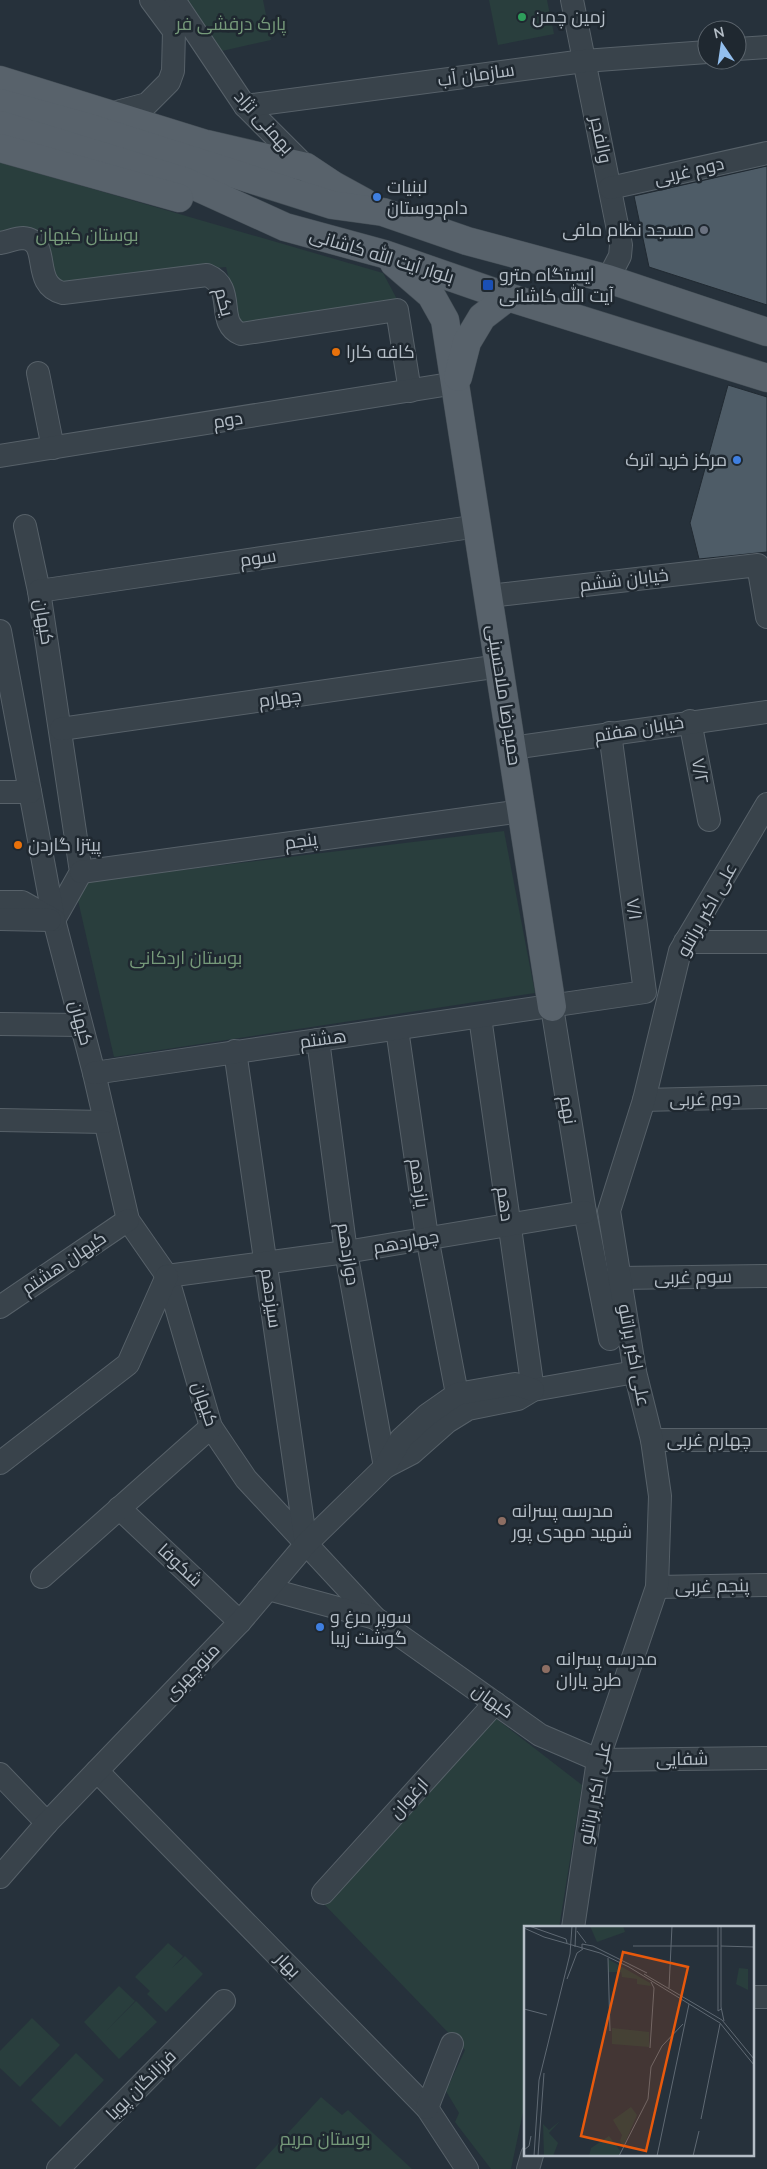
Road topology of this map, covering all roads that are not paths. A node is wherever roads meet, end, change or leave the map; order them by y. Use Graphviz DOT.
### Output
graph roads {
  1 [pos="151,0"];
  2 [pos="174,0"];
  3 [pos="572,0"];
  4 [pos="767,47"];
  5 [pos="747,49"];
  6 [pos="697,53"];
  7 [pos="584,61"];
  8 [pos="0,80"];
  9 [pos="0,103"];
  10 [pos="245,106"];
  11 [pos="112,113"];
  12 [pos="0,125"];
  13 [pos="0,148"];
  14 [pos="767,153"];
  15 [pos="306,167"];
  16 [pos="610,188"];
  17 [pos="383,212"];
  18 [pos="285,226"];
  19 [pos="0,243"];
  20 [pos="384,254"];
  21 [pos="608,279"];
  22 [pos="508,297"];
  23 [pos="767,332"];
  24 [pos="38,373"];
  25 [pos="767,378"];
  26 [pos="456,383"];
  27 [pos="410,391"];
  28 [pos="53,448"];
  29 [pos="0,456"];
  30 [pos="25,526"];
  31 [pos="478,526"];
  32 [pos="39,591"];
  33 [pos="489,596"];
  34 [pos="767,617"];
  35 [pos="0,631"];
  36 [pos="500,666"];
  37 [pos="6,697"];
  38 [pos="767,712"];
  39 [pos="690,721"];
  40 [pos="61,729"];
  41 [pos="610,733"];
  42 [pos="512,748"];
  43 [pos="0,792"];
  44 [pos="30,792"];
  45 [pos="767,804"];
  46 [pos="522,811"];
  47 [pos="709,820"];
  48 [pos="81,872"];
  49 [pos="0,902"];
  50 [pos="0,919"];
  51 [pos="54,920"];
  52 [pos="686,942"];
  53 [pos="767,942"];
  54 [pos="552,1007"];
  55 [pos="480,1017"];
  56 [pos="0,1024"];
  57 [pos="81,1025"];
  58 [pos="398,1029"];
  59 [pos="318,1040"];
  60 [pos="235,1051"];
  61 [pos="94,1073"];
  62 [pos="767,1097"];
  63 [pos="644,1100"];
  64 [pos="0,1120"];
  65 [pos="105,1122"];
  66 [pos="585,1212"];
  67 [pos="128,1220"];
  68 [pos="508,1226"];
  69 [pos="427,1238"];
  70 [pos="346,1252"];
  71 [pos="266,1263"];
  72 [pos="167,1276"];
  73 [pos="767,1276"];
  74 [pos="619,1278"];
  75 [pos="0,1307"];
  76 [pos="610,1339"];
  77 [pos="635,1372"];
  78 [pos="533,1390"];
  79 [pos="457,1394"];
  80 [pos="211,1428"];
  81 [pos="652,1440"];
  82 [pos="767,1440"];
  83 [pos="0,1463"];
  84 [pos="385,1467"];
  85 [pos="119,1508"];
  86 [pos="306,1544"];
  87 [pos="42,1577"];
  88 [pos="767,1586"];
  89 [pos="657,1587"];
  90 [pos="268,1589"];
  91 [pos="375,1618"];
  92 [pos="240,1622"];
  93 [pos="495,1703"];
  94 [pos="767,1758"];
  95 [pos="598,1760"];
  96 [pos="97,1771"];
  97 [pos="0,1774"];
  98 [pos="47,1823"];
  99 [pos="0,1876"];
  100 [pos="323,1893"];
  101 [pos="573,1926"];
  102 [pos="754,1997"];
  103 [pos="767,1997"];
  104 [pos="224,2000"];
  105 [pos="452,2044"];
  106 [pos="427,2108"];
  107 [pos="532,2156"];
  108 [pos="58,2169"];
  109 [pos="467,2169"];
  110 [pos="528,2169"];
  1 -- 11 [label="street"];
  2 -- 10 [label="street, بهمنی نژاد"];
  3 -- 7 [label="street, والفجر"];
  4 -- 5 [label="street"];
  6 -- 7 [label="street, سازمان آب"];
  7 -- 10 [label="street, سازمان آب"];
  7 -- 16 [label="street, والفجر"];
  8 -- 11 [label="main road"];
  9 -- 17 [label="main road, بلوار آیت الله کاشانی"];
  10 -- 15 [label="street, بهمنی نژاد"];
  11 -- 15 [label="main road"];
  12 -- 18 [label="main road, بلوار آیت الله کاشانی"];
  13 -- 18 [label="main road"];
  14 -- 16 [label="street, دوم غربی"];
  15 -- 17 [label="main road"];
  16 -- 21 [label="street, والفجر"];
  17 -- 21 [label="main road, بلوار آیت الله کاشانی"];
  18 -- 20 [label="main road, بلوار آیت الله کاشانی"];
  19 -- 27 [label="street, یکم"];
  20 -- 22 [label="main road, بلوار آیت الله کاشانی"];
  20 -- 26 [label="main road, حمیدرضا ملاحسینی"];
  21 -- 23 [label="main road, بلوار آیت الله کاشانی"];
  22 -- 25 [label="main road, بلوار آیت الله کاشانی"];
  22 -- 26 [label="main road"];
  24 -- 28 [label="street"];
  26 -- 27 [label="street, دوم"];
  26 -- 31 [label="main road, حمیدرضا ملاحسینی"];
  27 -- 28 [label="street, دوم"];
  28 -- 29 [label="street, دوم"];
  30 -- 32 [label="street, کیهان"];
  31 -- 32 [label="street, سوم"];
  31 -- 33 [label="main road, حمیدرضا ملاحسینی"];
  32 -- 40 [label="street, کیهان"];
  33 -- 34 [label="street, خیابان ششم"];
  33 -- 36 [label="main road, حمیدرضا ملاحسینی"];
  35 -- 37 [label="street, کیهان"];
  36 -- 40 [label="street, چهارم"];
  36 -- 42 [label="main road, حمیدرضا ملاحسینی"];
  37 -- 44 [label="street, کیهان"];
  38 -- 39 [label="street, خیابان هفتم"];
  39 -- 41 [label="street, خیابان هفتم"];
  39 -- 47 [label="street, ۷/۲"];
  40 -- 48 [label="street, کیهان"];
  41 -- 42 [label="street, خیابان هفتم"];
  41 -- 54 [label="street, ۷/۱"];
  42 -- 46 [label="main road, حمیدرضا ملاحسینی"];
  43 -- 44 [label="street"];
  44 -- 51 [label="street, کیهان"];
  45 -- 52 [label="street, علی اکبر براتلو"];
  46 -- 48 [label="street, پنجم"];
  46 -- 54 [label="main road, حمیدرضا ملاحسینی"];
  48 -- 51 [label="street"];
  49 -- 51 [label="street"];
  50 -- 51 [label="street"];
  51 -- 57 [label="street, کیهان"];
  52 -- 53 [label="street"];
  52 -- 63 [label="street, علی اکبر براتلو"];
  54 -- 55 [label="street, هشتم"];
  54 -- 66 [label="street, نهم"];
  55 -- 58 [label="street, هشتم"];
  55 -- 68 [label="street, دهم"];
  56 -- 57 [label="street"];
  57 -- 61 [label="street, کیهان"];
  58 -- 59 [label="street, هشتم"];
  58 -- 69 [label="street, یازدهم"];
  59 -- 60 [label="street, هشتم"];
  59 -- 70 [label="street, دوازدهم"];
  60 -- 61 [label="street, هشتم"];
  60 -- 71 [label="street, سیزدهم"];
  61 -- 65 [label="street, کیهان"];
  62 -- 63 [label="street, دوم غربی"];
  63 -- 74 [label="street, علی اکبر براتلو"];
  64 -- 65 [label="street"];
  65 -- 67 [label="street, کیهان"];
  66 -- 68 [label="street, چهاردهم"];
  66 -- 76 [label="street, نهم"];
  67 -- 72 [label="street, کیهان"];
  67 -- 75 [label="street, کیهان هشتم"];
  68 -- 69 [label="street, چهاردهم"];
  68 -- 78 [label="street, دهم"];
  69 -- 70 [label="street, چهاردهم"];
  69 -- 79 [label="street, یازدهم"];
  70 -- 71 [label="street, چهاردهم"];
  70 -- 84 [label="street, دوازدهم"];
  71 -- 72 [label="street, چهاردهم"];
  71 -- 86 [label="street, سیزدهم"];
  72 -- 80 [label="street, کیهان"];
  72 -- 83 [label="street"];
  73 -- 74 [label="street, سوم غربی"];
  74 -- 77 [label="street, علی اکبر براتلو"];
  77 -- 78 [label="street, منوچهری"];
  77 -- 81 [label="street, علی اکبر براتلو"];
  78 -- 79 [label="street, منوچهری"];
  78 -- 84 [label="street, منوچهری"];
  79 -- 84 [label="street, منوچهری"];
  80 -- 85 [label="street"];
  80 -- 86 [label="street, کیهان"];
  81 -- 82 [label="street, چهارم غربی"];
  81 -- 89 [label="street, علی اکبر براتلو"];
  84 -- 86 [label="street, منوچهری"];
  85 -- 87 [label="street"];
  85 -- 92 [label="street, شکوفا"];
  86 -- 90 [label="street, منوچهری"];
  86 -- 91 [label="street, کیهان"];
  88 -- 89 [label="street, پنجم غربی"];
  89 -- 95 [label="street, علی اکبر براتلو"];
  90 -- 91 [label="street"];
  90 -- 92 [label="street, منوچهری"];
  91 -- 93 [label="street, کیهان"];
  92 -- 96 [label="street, منوچهری"];
  93 -- 95 [label="street, کیهان"];
  93 -- 100 [label="street, ارغوان"];
  94 -- 95 [label="street, شفایی"];
  95 -- 101 [label="street, علی اکبر براتلو"];
  96 -- 98 [label="street, منوچهری"];
  96 -- 106 [label="street, بهار"];
  97 -- 98 [label="street"];
  98 -- 99 [label="street, منوچهری"];
  102 -- 103 [label="street"];
  104 -- 108 [label="street, فرزانگان پویا"];
  105 -- 106 [label="street"];
  106 -- 109 [label="street, بهار"];
  107 -- 110 [label="street"];
}
